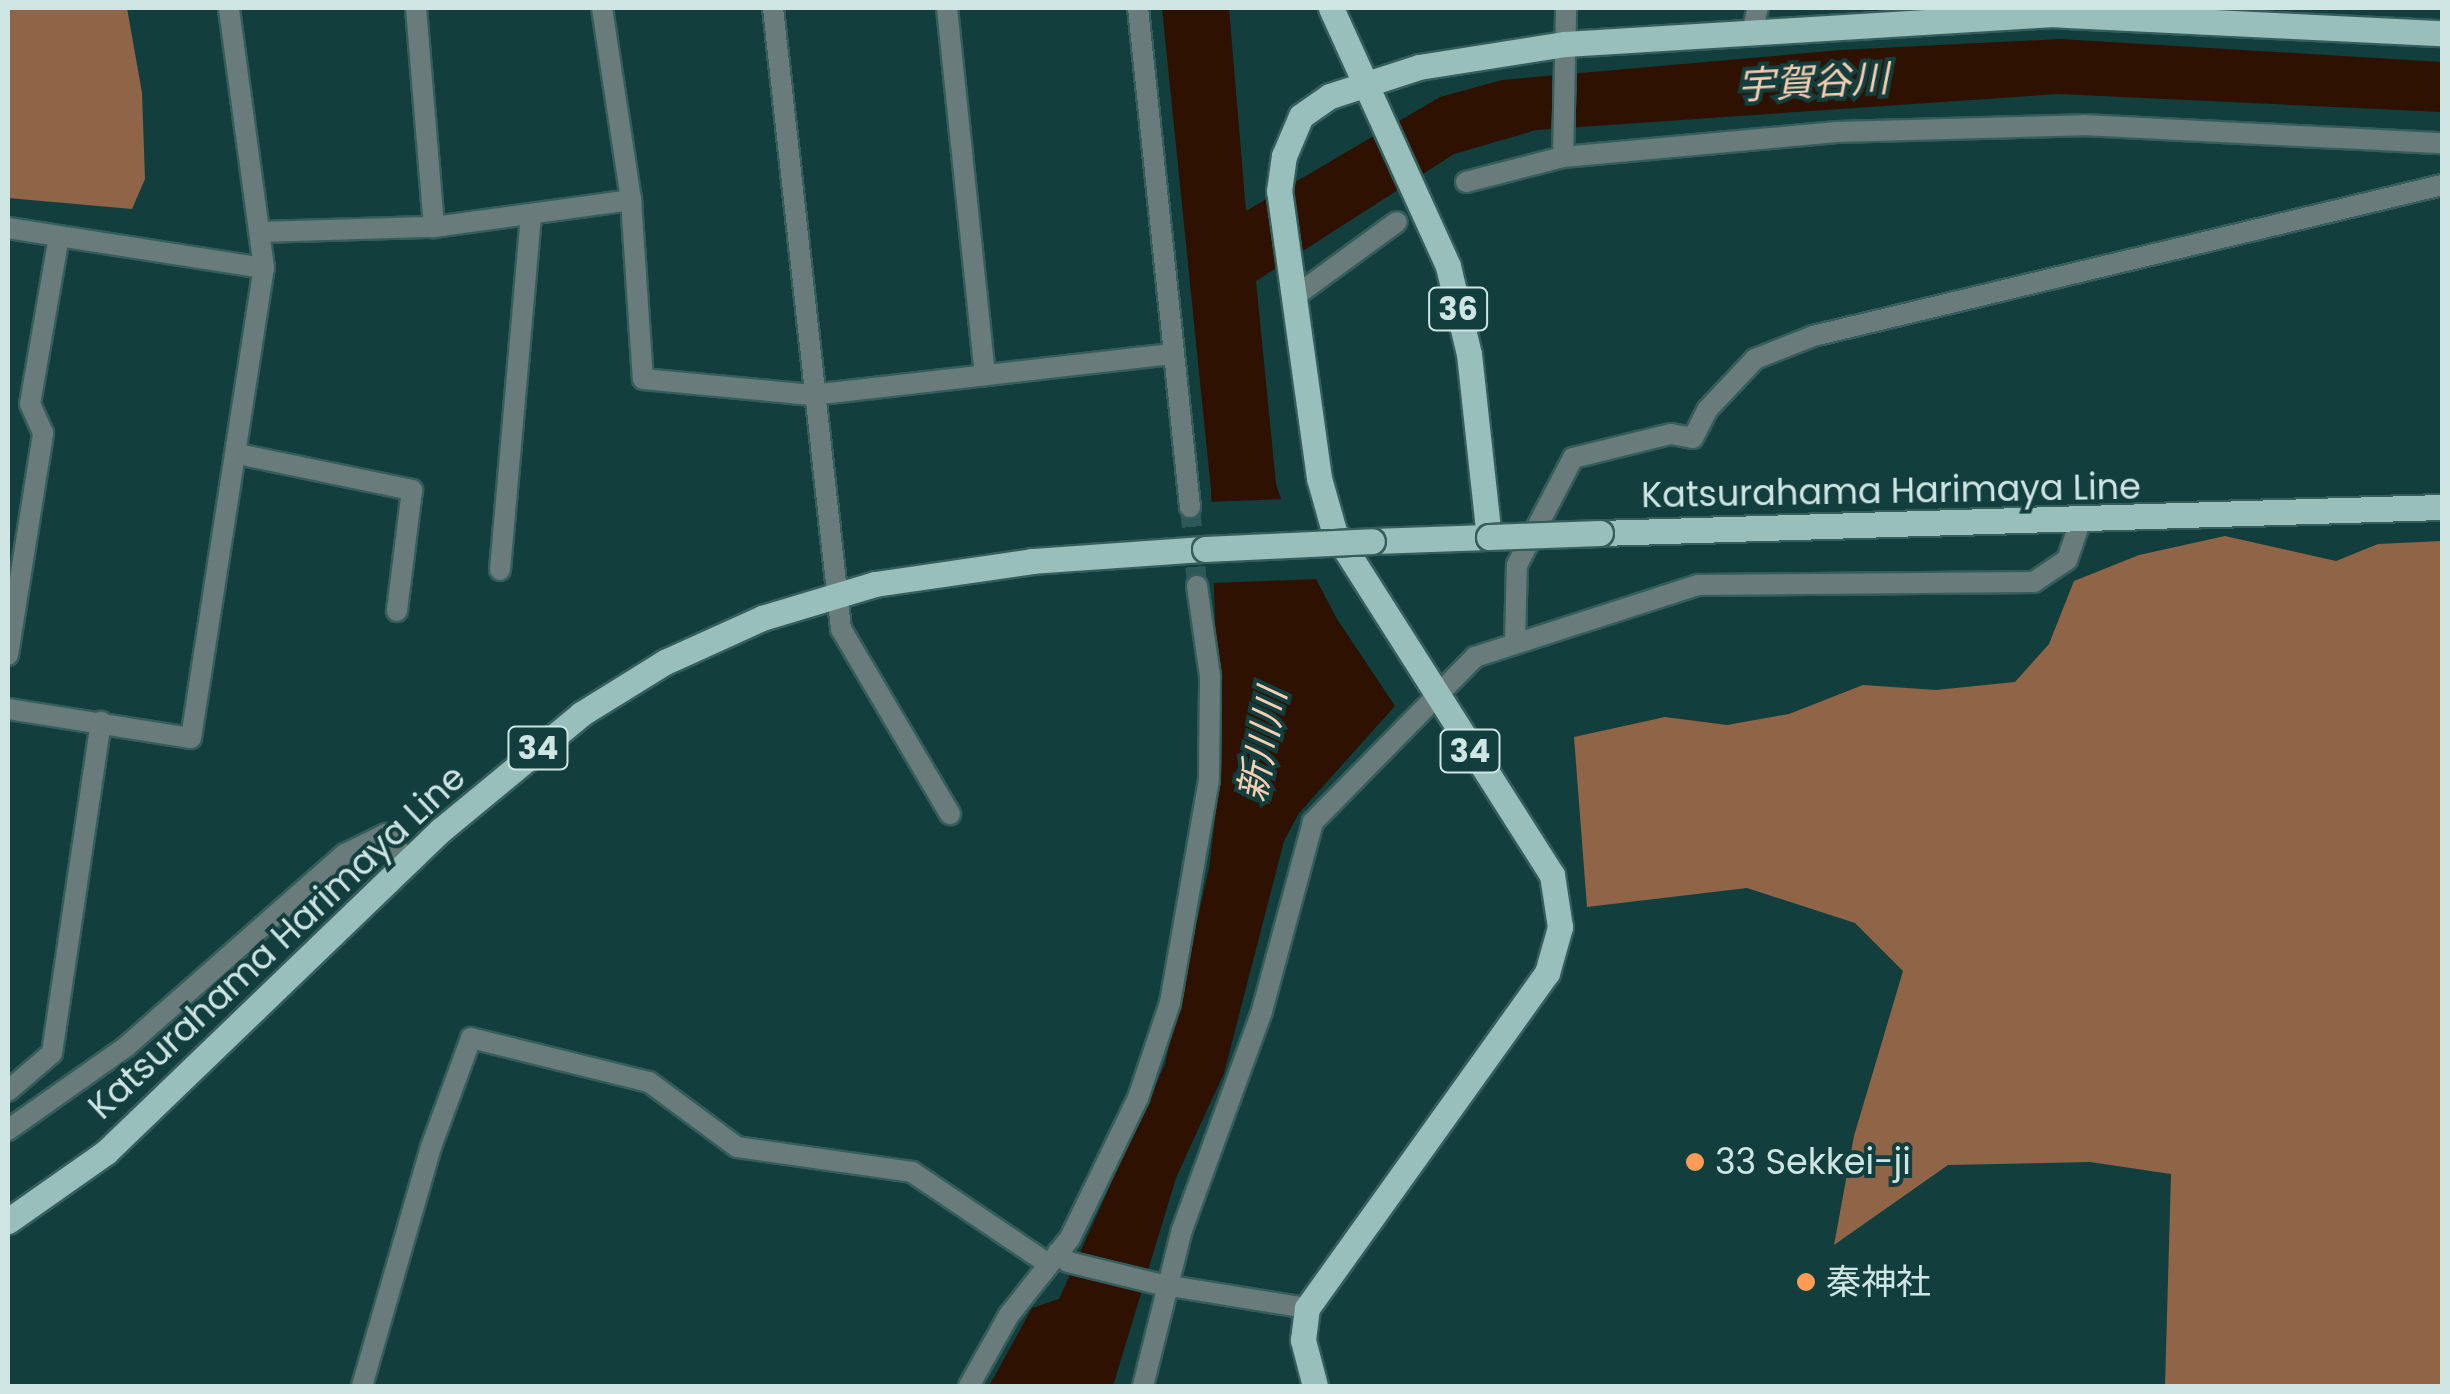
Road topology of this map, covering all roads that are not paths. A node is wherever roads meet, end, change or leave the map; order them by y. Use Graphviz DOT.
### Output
graph roads {
  1 [pos="229,8"];
  2 [pos="416,8"];
  3 [pos="602,8"];
  4 [pos="772,8"];
  5 [pos="948,8"];
  6 [pos="1138,8"];
  7 [pos="1332,8"];
  8 [pos="1566,8"];
  9 [pos="1758,8"];
  10 [pos="1945,14"];
  11 [pos="2320,16"];
  12 [pos="1752,33"];
  13 [pos="2442,33"];
  14 [pos="1565,56"];
  15 [pos="1368,84"];
  16 [pos="2442,142"];
  17 [pos="1564,150"];
  18 [pos="1466,182"];
  19 [pos="2442,184"];
  20 [pos="631,200"];
  21 [pos="531,216"];
  22 [pos="1397,222"];
  23 [pos="8,228"];
  24 [pos="434,228"];
  25 [pos="261,232"];
  26 [pos="59,236"];
  27 [pos="264,268"];
  28 [pos="1294,298"];
  29 [pos="1171,354"];
  30 [pos="985,375"];
  31 [pos="812,395"];
  32 [pos="238,454"];
  33 [pos="1190,507"];
  34 [pos="2442,508"];
  35 [pos="2080,522"];
  36 [pos="1489,537"];
  37 [pos="500,570"];
  38 [pos="1197,586"];
  39 [pos="836,593"];
  40 [pos="396,611"];
  41 [pos="1515,639"];
  42 [pos="8,655"];
  43 [pos="1436,700"];
  44 [pos="8,709"];
  45 [pos="101,722"];
  46 [pos="950,814"];
  47 [pos="406,860"];
  48 [pos="8,1091"];
  49 [pos="8,1130"];
  50 [pos="8,1220"];
  51 [pos="1058,1259"];
  52 [pos="1164,1286"];
  53 [pos="1307,1308"];
  54 [pos="362,1386"];
  55 [pos="968,1386"];
  56 [pos="1143,1386"];
  57 [pos="1315,1386"];
  1 -- 25 [label="street"];
  2 -- 24 [label="street"];
  3 -- 20 [label="street"];
  4 -- 31 [label="street"];
  5 -- 30 [label="street"];
  6 -- 29 [label="street"];
  7 -- 15 [label="main road, 36"];
  8 -- 14 [label="street"];
  9 -- 12 [label="street"];
  10 -- 11 [label="main road, 34"];
  10 -- 12 [label="main road, 34"];
  11 -- 13 [label="main road, 34"];
  12 -- 14 [label="main road, 34"];
  14 -- 15 [label="main road, 34"];
  14 -- 17 [label="street"];
  15 -- 28 [label="main road, 34"];
  15 -- 36 [label="main road, 36"];
  16 -- 17 [label="street"];
  17 -- 18 [label="street"];
  19 -- 41 [label="street"];
  20 -- 21 [label="street"];
  20 -- 31 [label="street"];
  21 -- 24 [label="street"];
  21 -- 37 [label="street"];
  22 -- 28 [label="street"];
  23 -- 26 [label="street"];
  24 -- 25 [label="street"];
  25 -- 27 [label="street"];
  26 -- 27 [label="street"];
  26 -- 42 [label="street"];
  27 -- 32 [label="street"];
  28 -- 43 [label="main road, 34"];
  29 -- 30 [label="street"];
  29 -- 33 [label="street"];
  30 -- 31 [label="street"];
  31 -- 39 [label="street"];
  32 -- 40 [label="street"];
  32 -- 45 [label="street"];
  34 -- 35 [label="main road, Katsurahama Harimaya Line / 34"];
  35 -- 36 [label="main road, Katsurahama Harimaya Line / 34, bridge"];
  35 -- 41 [label="street"];
  36 -- 39 [label="main road, Katsurahama Harimaya Line / 34, bridge"];
  38 -- 51 [label="street"];
  39 -- 46 [label="street"];
  39 -- 47 [label="main road, Katsurahama Harimaya Line / 34"];
  41 -- 43 [label="street"];
  43 -- 52 [label="street"];
  43 -- 53 [label="main road, 34"];
  44 -- 45 [label="street"];
  45 -- 48 [label="street"];
  47 -- 49 [label="street"];
  47 -- 50 [label="main road, Katsurahama Harimaya Line / 34"];
  51 -- 52 [label="street"];
  51 -- 54 [label="street"];
  51 -- 55 [label="street"];
  52 -- 53 [label="street"];
  52 -- 56 [label="street"];
  53 -- 57 [label="main road"];
}
